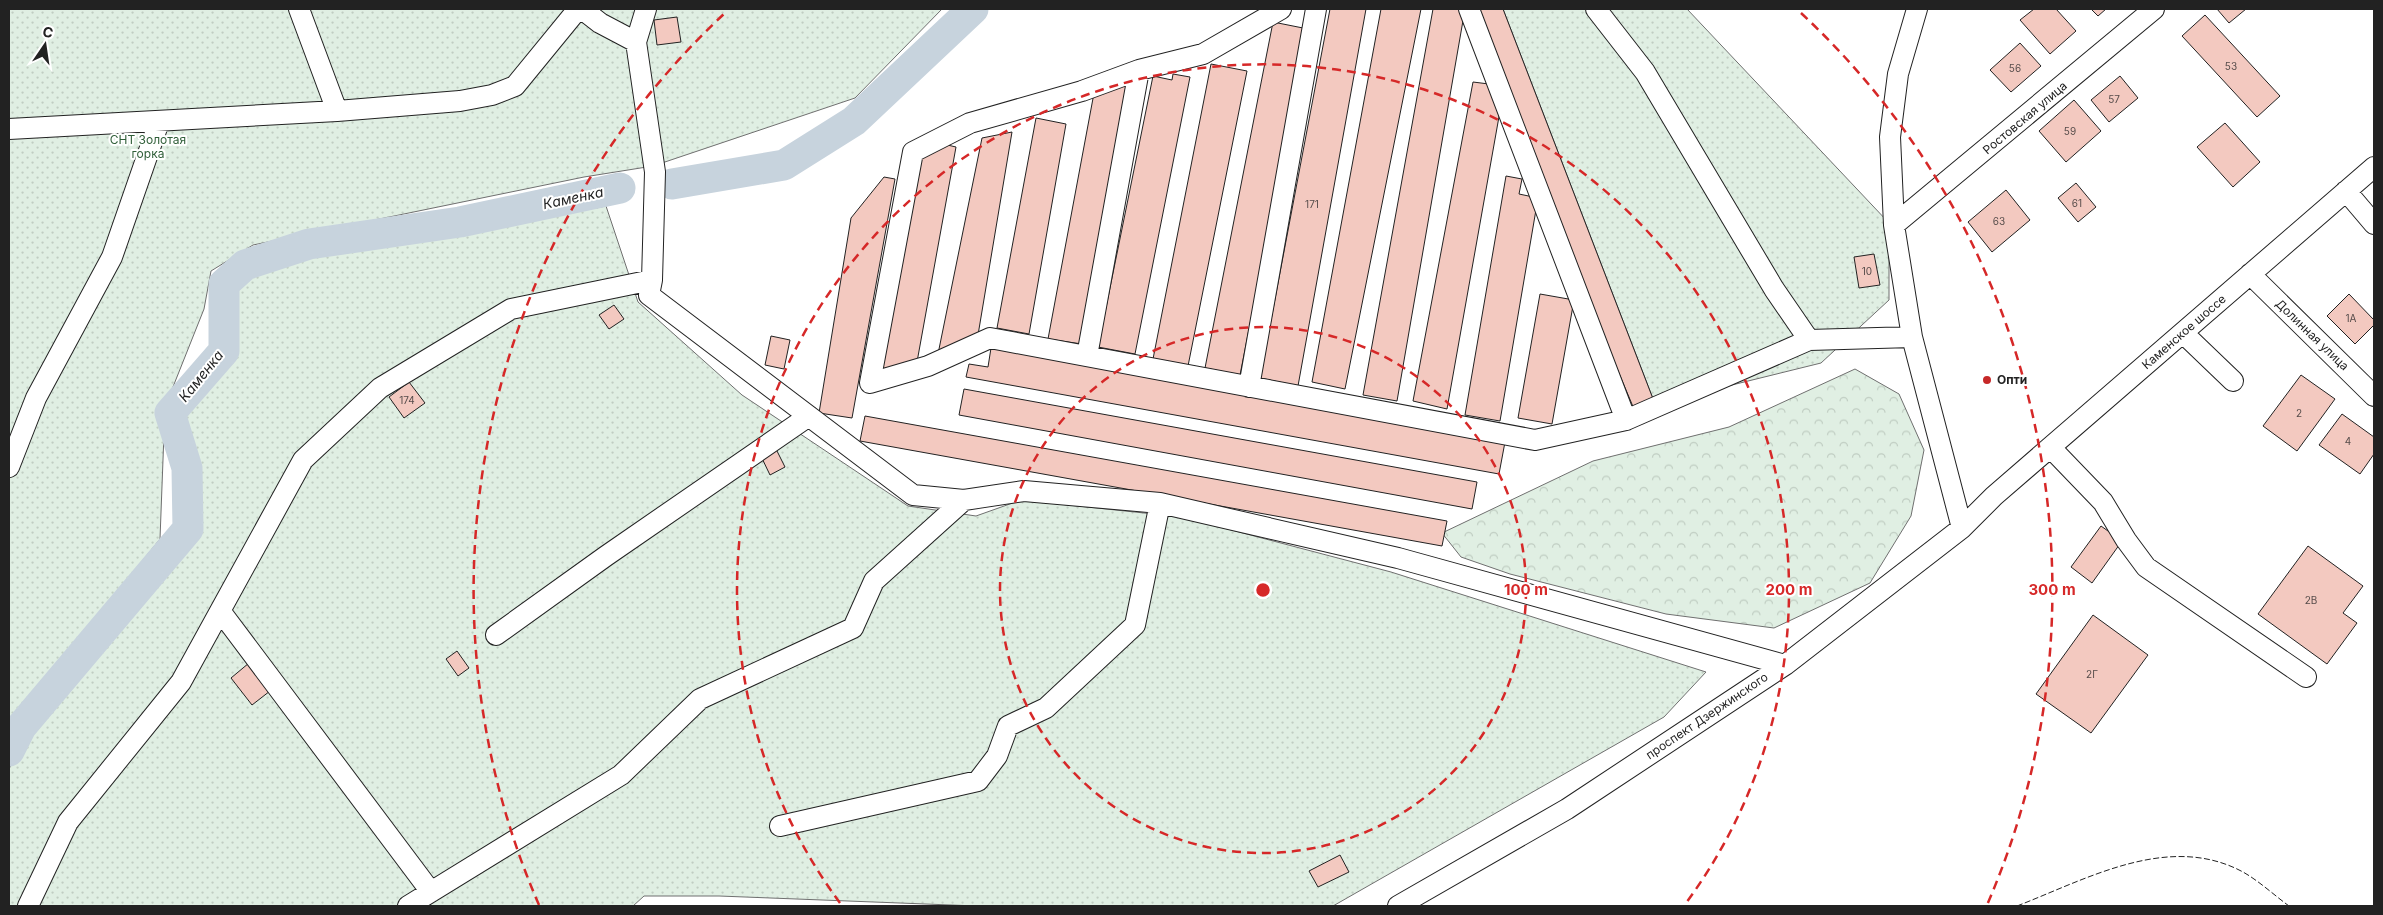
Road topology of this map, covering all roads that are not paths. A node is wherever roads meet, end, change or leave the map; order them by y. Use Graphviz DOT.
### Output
graph roads {
  1 [pos="299,9"];
  2 [pos="580,9"];
  3 [pos="646,9"];
  4 [pos="1281,9"];
  5 [pos="1316,9"];
  6 [pos="1469,9"];
  7 [pos="1596,9"];
  8 [pos="1917,9"];
  9 [pos="2154,9"];
  10 [pos="636,42"];
  11 [pos="1139,70"];
  12 [pos="337,112"];
  13 [pos="159,122"];
  14 [pos="9,129"];
  15 [pos="2374,167"];
  16 [pos="2346,191"];
  17 [pos="2374,224"];
  18 [pos="1894,225"];
  19 [pos="2250,274"];
  20 [pos="652,280"];
  21 [pos="2184,333"];
  22 [pos="1912,337"];
  23 [pos="1809,340"];
  24 [pos="1087,356"];
  25 [pos="2233,381"];
  26 [pos="1249,387"];
  27 [pos="2374,396"];
  28 [pos="809,416"];
  29 [pos="1626,420"];
  30 [pos="2051,448"];
  31 [pos="9,467"];
  32 [pos="1994,496"];
  33 [pos="964,500"];
  34 [pos="1160,503"];
  35 [pos="1962,528"];
  36 [pos="221,612"];
  37 [pos="496,635"];
  38 [pos="1785,665"];
  39 [pos="2306,677"];
  40 [pos="780,826"];
  41 [pos="431,892"];
  42 [pos="28,906"];
  43 [pos="408,906"];
  44 [pos="1398,906"];
  1 -- 12 [label="street"];
  2 -- 10 [label="street"];
  2 -- 12 [label="street"];
  3 -- 10 [label="street"];
  4 -- 11 [label="street"];
  5 -- 26 [label="street"];
  6 -- 29 [label="street"];
  7 -- 23 [label="street"];
  8 -- 18 [label="street"];
  9 -- 18 [label="street, Ростовская улица"];
  10 -- 20 [label="street"];
  11 -- 24 [label="street"];
  11 -- 24 [label="street"];
  12 -- 13 [label="street"];
  13 -- 14 [label="street"];
  13 -- 31 [label="street"];
  15 -- 16 [label="street, Каменское шоссе"];
  16 -- 17 [label="street"];
  16 -- 19 [label="street, Каменское шоссе"];
  18 -- 22 [label="street"];
  19 -- 21 [label="street, Каменское шоссе"];
  19 -- 27 [label="street, Долинная улица"];
  20 -- 28 [label="street"];
  20 -- 36 [label="street"];
  21 -- 25 [label="street"];
  21 -- 30 [label="street, Каменское шоссе"];
  22 -- 23 [label="street"];
  22 -- 35 [label="street"];
  23 -- 29 [label="street"];
  24 -- 26 [label="street"];
  26 -- 29 [label="street"];
  28 -- 33 [label="street"];
  28 -- 37 [label="street"];
  30 -- 32 [label="street, Каменское шоссе"];
  30 -- 39 [label="street"];
  32 -- 35 [label="street, проспект Дзержинского"];
  33 -- 34 [label="street"];
  33 -- 41 [label="street"];
  34 -- 38 [label="street"];
  34 -- 40 [label="street"];
  35 -- 38 [label="street, проспект Дзержинского"];
  36 -- 41 [label="street"];
  36 -- 42 [label="street"];
  38 -- 44 [label="street, проспект Дзержинского"];
  41 -- 43 [label="street"];
}
